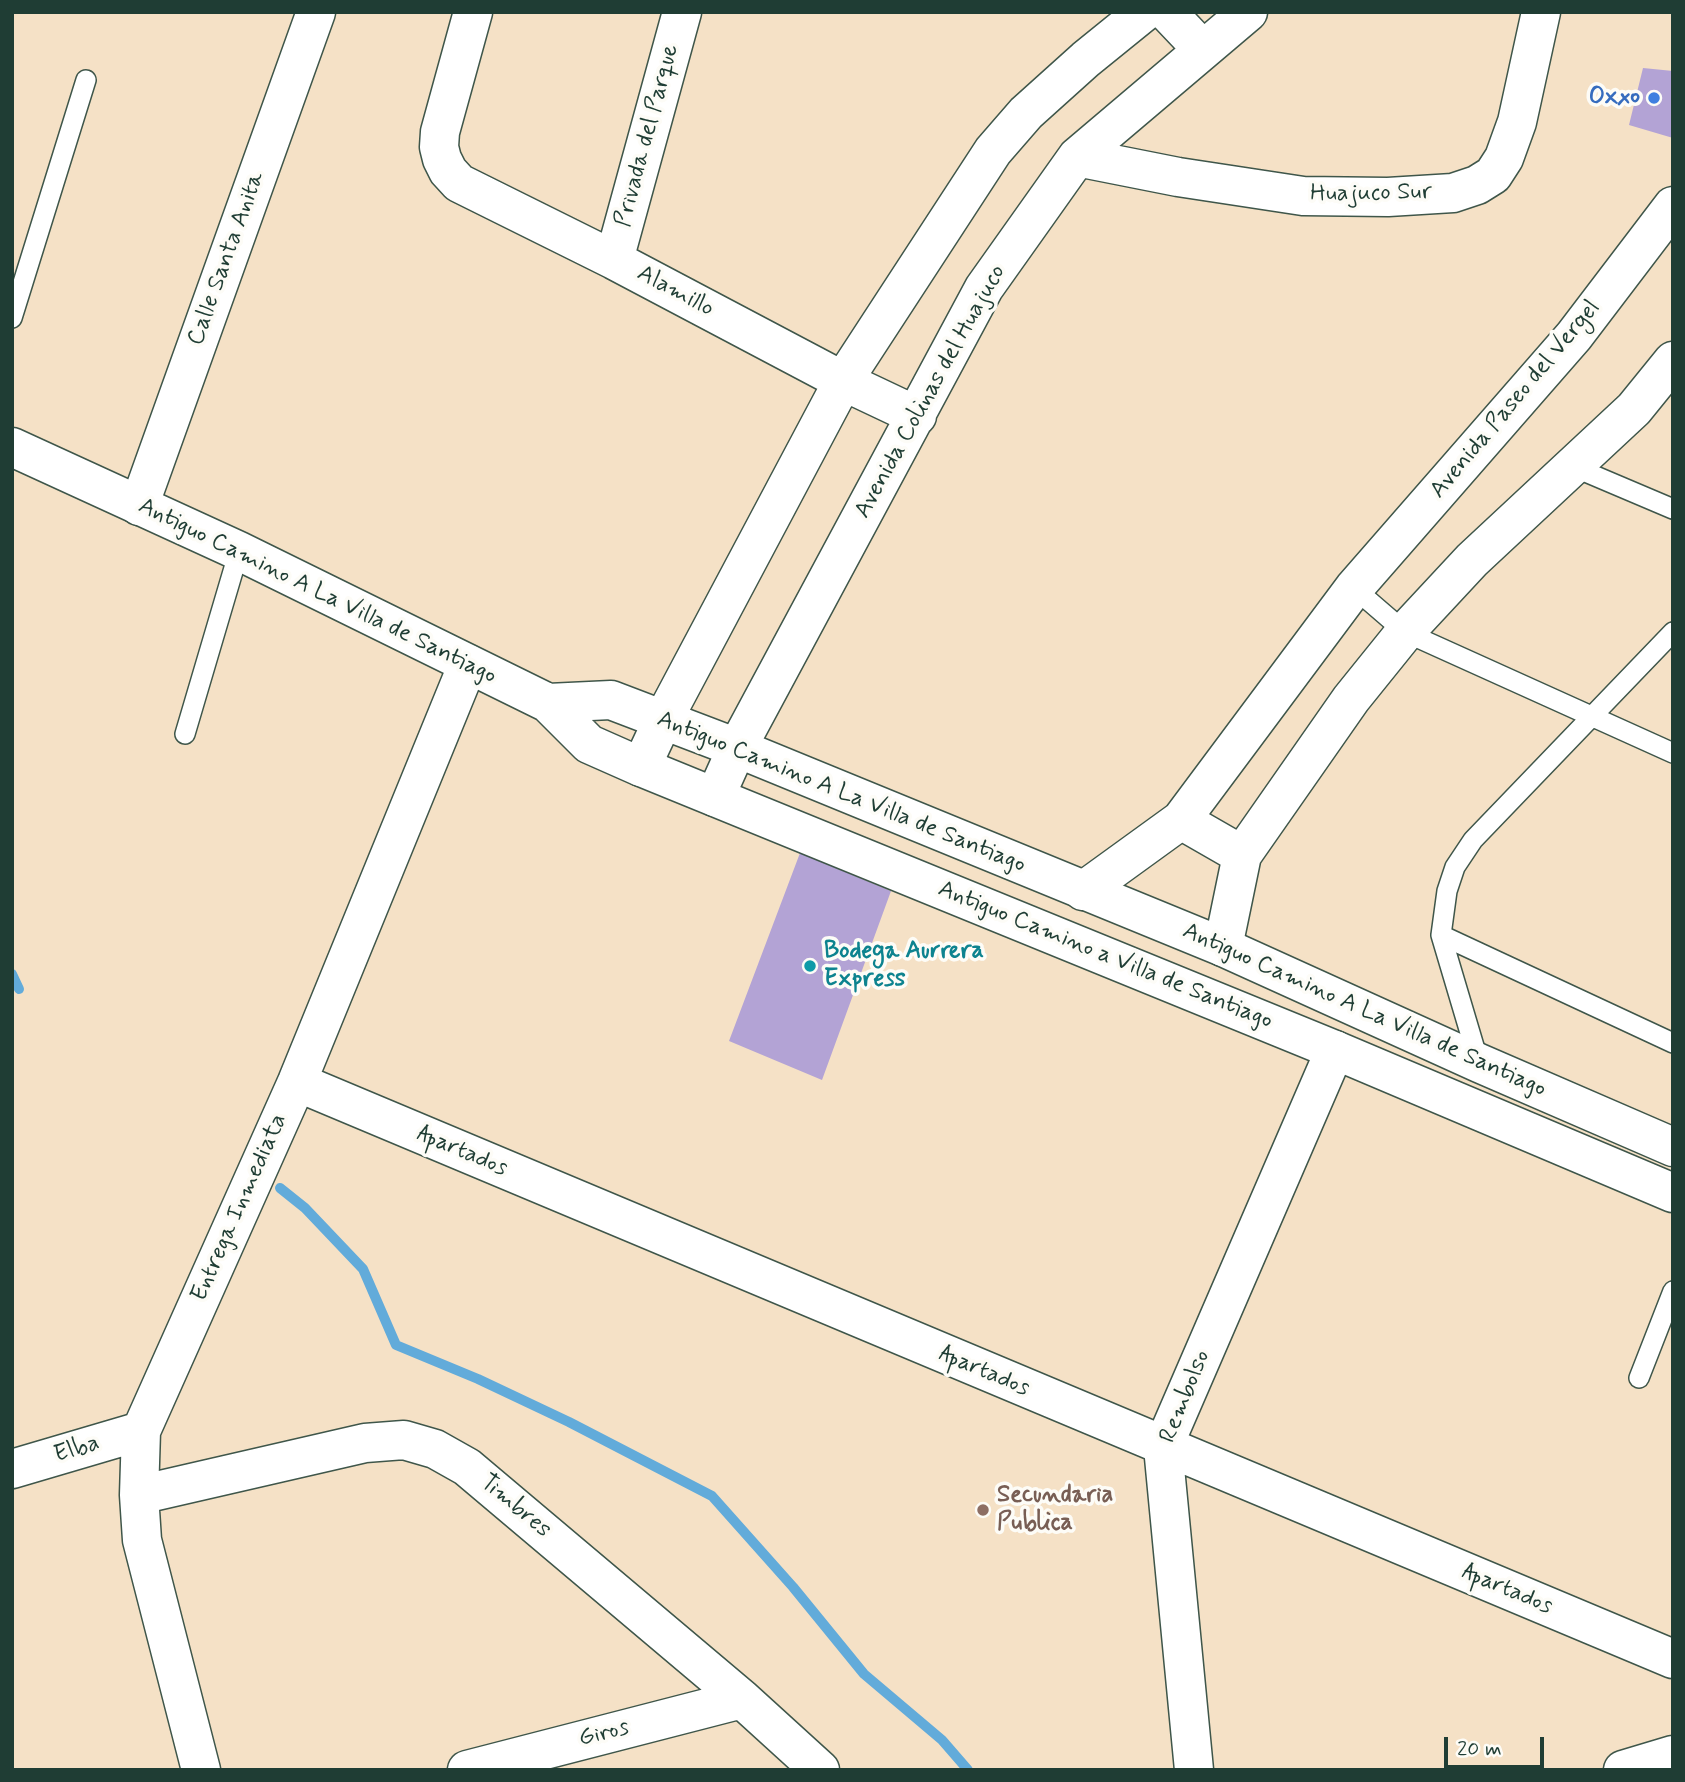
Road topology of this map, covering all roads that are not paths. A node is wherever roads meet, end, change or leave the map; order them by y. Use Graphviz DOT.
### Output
graph roads {
  1 [pos="316,12"];
  2 [pos="473,12"];
  3 [pos="682,12"];
  4 [pos="1144,12"];
  5 [pos="1167,12"];
  6 [pos="1248,12"];
  7 [pos="1541,12"];
  8 [pos="1203,50"];
  9 [pos="86,80"];
  10 [pos="1077,157"];
  11 [pos="1673,206"];
  12 [pos="614,260"];
  13 [pos="12,318"];
  14 [pos="1673,361"];
  15 [pos="843,381"];
  16 [pos="916,416"];
  17 [pos="12,447"];
  18 [pos="1574,467"];
  19 [pos="139,506"];
  20 [pos="1673,509"];
  21 [pos="239,551"];
  22 [pos="1354,588"];
  23 [pos="1405,632"];
  24 [pos="1673,632"];
  25 [pos="468,664"];
  26 [pos="548,703"];
  27 [pos="1593,717"];
  28 [pos="663,720"];
  29 [pos="186,734"];
  30 [pos="737,748"];
  31 [pos="1673,752"];
  32 [pos="641,767"];
  33 [pos="715,797"];
  34 [pos="1181,820"];
  35 [pos="1242,855"];
  36 [pos="1083,891"];
  37 [pos="1441,935"];
  38 [pos="1223,947"];
  39 [pos="1673,1043"];
  40 [pos="1335,1050"];
  41 [pos="1479,1063"];
  42 [pos="297,1082"];
  43 [pos="1673,1147"];
  44 [pos="1673,1193"];
  45 [pos="1673,1291"];
  46 [pos="1639,1378"];
  47 [pos="141,1431"];
  48 [pos="1163,1447"];
  49 [pos="12,1469"];
  50 [pos="139,1496"];
  51 [pos="1673,1659"];
  52 [pos="742,1699"];
  53 [pos="1673,1755"];
  54 [pos="201,1770"];
  55 [pos="467,1770"];
  56 [pos="820,1770"];
  57 [pos="1194,1770"];
  58 [pos="1623,1770"];
  1 -- 19 [label="street, Calle Santa Anita"];
  2 -- 12 [label="street, Alamillo"];
  3 -- 12 [label="street, Privada del Parque"];
  4 -- 15 [label="street"];
  5 -- 8 [label="street"];
  6 -- 8 [label="street, Avenida Colinas del Huajuco"];
  7 -- 10 [label="street, Huajuco Sur"];
  8 -- 10 [label="street, Avenida Colinas del Huajuco"];
  9 -- 13 [label="lane"];
  10 -- 16 [label="street, Avenida Colinas del Huajuco"];
  11 -- 22 [label="street, Avenida Paseo del Vergel"];
  12 -- 15 [label="street, Alamillo"];
  14 -- 18 [label="street"];
  15 -- 16 [label="street, Alamillo"];
  15 -- 28 [label="street"];
  16 -- 30 [label="street, Avenida Colinas del Huajuco"];
  17 -- 19 [label="street, Antiguo Camino A La Villa de Santiago"];
  18 -- 20 [label="lane"];
  18 -- 23 [label="street"];
  19 -- 21 [label="street, Antiguo Camino A La Villa de Santiago"];
  21 -- 25 [label="street, Antiguo Camino A La Villa de Santiago"];
  21 -- 29 [label="lane"];
  22 -- 23 [label="lane"];
  22 -- 34 [label="street, Avenida Paseo del Vergel"];
  23 -- 27 [label="lane"];
  23 -- 35 [label="street"];
  24 -- 27 [label="lane"];
  25 -- 26 [label="street, Antiguo Camino A La Villa de Santiago"];
  25 -- 42 [label="street, Entrega Inmediata"];
  26 -- 28 [label="street, Antiguo Camino A La Villa de Santiago"];
  26 -- 32 [label="street, Antiguo Camino a Villa de Santiago"];
  27 -- 31 [label="lane"];
  27 -- 37 [label="lane"];
  28 -- 30 [label="street, Antiguo Camino A La Villa de Santiago"];
  28 -- 32 [label="street"];
  30 -- 33 [label="street, Avenida Colinas del Huajuco"];
  30 -- 36 [label="street, Antiguo Camino A La Villa de Santiago"];
  32 -- 33 [label="street, Antiguo Camino a Villa de Santiago"];
  33 -- 40 [label="street, Antiguo Camino a Villa de Santiago"];
  34 -- 35 [label="street"];
  34 -- 36 [label="street, Avenida Paseo del Vergel"];
  35 -- 38 [label="street"];
  36 -- 38 [label="street, Antiguo Camino A La Villa de Santiago"];
  37 -- 39 [label="lane"];
  37 -- 41 [label="lane"];
  38 -- 41 [label="street, Antiguo Camino A La Villa de Santiago"];
  40 -- 44 [label="street, Antiguo Camino a Villa de Santiago"];
  40 -- 48 [label="street, Rembolso"];
  41 -- 43 [label="street, Antiguo Camino A La Villa de Santiago"];
  42 -- 47 [label="street, Entrega Inmediata"];
  42 -- 48 [label="street, Apartados"];
  45 -- 46 [label="lane"];
  47 -- 49 [label="street, Elba"];
  47 -- 50 [label="street, Entrega Inmediata"];
  48 -- 51 [label="street, Apartados"];
  48 -- 57 [label="street, Rembolso"];
  50 -- 52 [label="street, Timbres"];
  50 -- 54 [label="street, Entrega Inmediata"];
  52 -- 55 [label="street, Giros"];
  52 -- 56 [label="street, Timbres"];
  53 -- 58 [label="street"];
}
